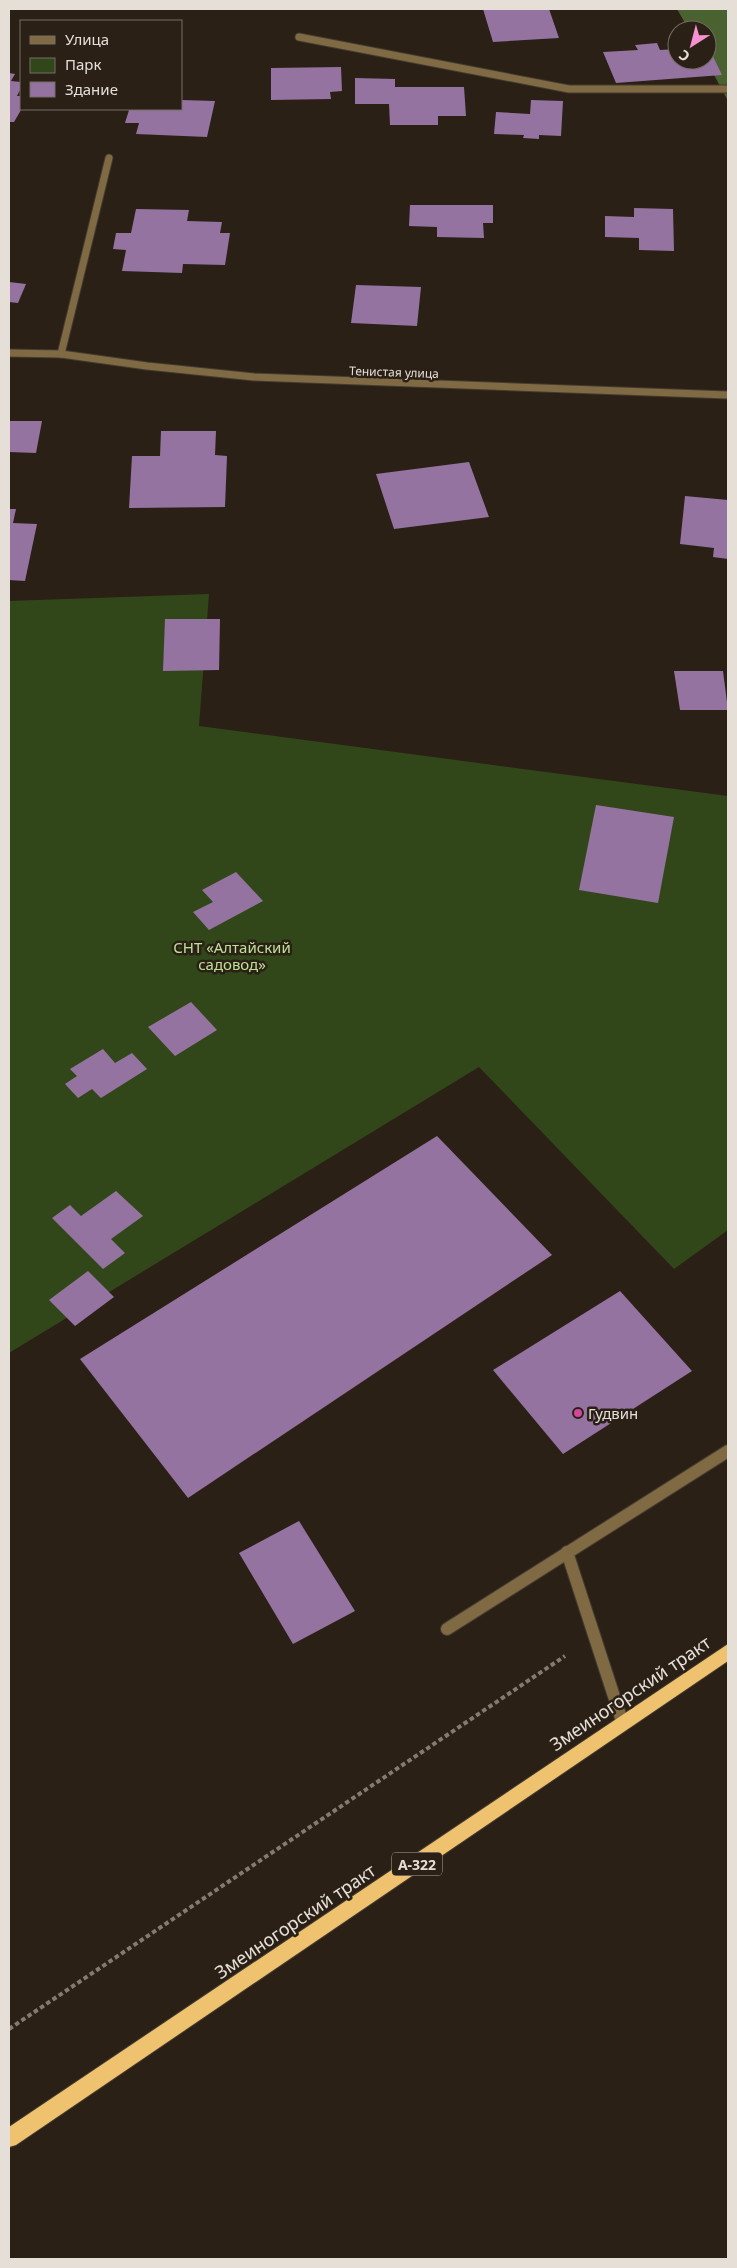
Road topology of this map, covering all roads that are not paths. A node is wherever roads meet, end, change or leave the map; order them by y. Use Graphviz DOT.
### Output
graph roads {
  1 [pos="299,37"];
  2 [pos="728,89"];
  3 [pos="110,158"];
  4 [pos="9,353"];
  5 [pos="61,354"];
  6 [pos="728,395"];
  7 [pos="728,1451"];
  8 [pos="567,1552"];
  9 [pos="447,1629"];
  10 [pos="728,1652"];
  11 [pos="623,1724"];
  12 [pos="9,2138"];
  1 -- 2 [label="street"];
  3 -- 5 [label="street"];
  4 -- 5 [label="street, Тенистая улица"];
  5 -- 6 [label="street, Тенистая улица"];
  7 -- 8 [label="street"];
  8 -- 9 [label="street"];
  8 -- 11 [label="street"];
  10 -- 11 [label="highway, Змеиногорский тракт / А-322"];
  11 -- 12 [label="highway, Змеиногорский тракт / А-322"];
}
